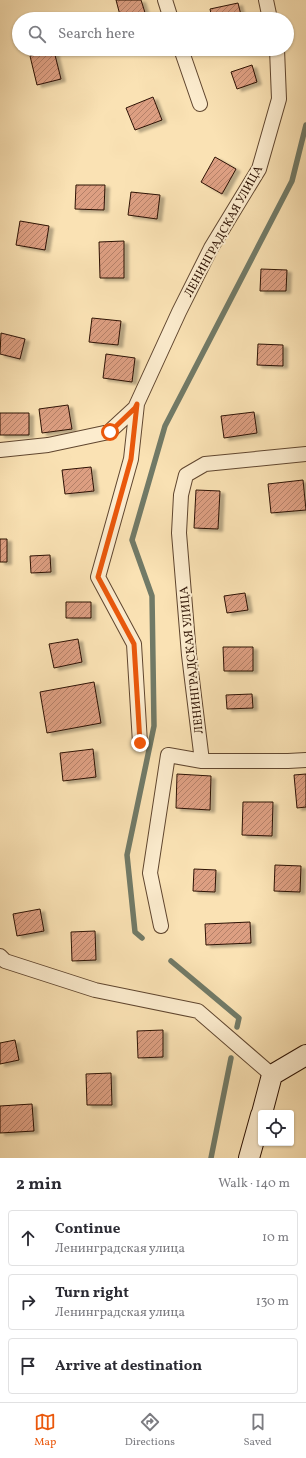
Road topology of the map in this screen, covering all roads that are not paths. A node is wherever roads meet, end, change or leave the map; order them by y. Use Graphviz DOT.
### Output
graph roads {
  1 [pos="165,0"];
  2 [pos="266,0"];
  3 [pos="169,12"];
  4 [pos="269,12"];
  5 [pos="183,56"];
  6 [pos="277,56"];
  7 [pos="200,104"];
  8 [pos="137,404"];
  9 [pos="0,450"];
  10 [pos="306,454"];
  11 [pos="140,743"];
  12 [pos="306,760"];
  13 [pos="202,761"];
  14 [pos="161,926"];
  15 [pos="0,956"];
  16 [pos="306,1054"];
  17 [pos="272,1075"];
  18 [pos="262,1110"];
  19 [pos="258,1125"];
  20 [pos="249,1158"];
  1 -- 3 [label="street"];
  2 -- 4 [label="street"];
  5 -- 7 [label="street"];
  6 -- 8 [label="street, ЛЕНИНГРАДСКАЯ УЛИЦА"];
  8 -- 9 [label="street, ЛЕНИНГРАДСКАЯ УЛИЦА"];
  8 -- 11 [label="street, ЛЕНИНГРАДСКАЯ УЛИЦА"];
  10 -- 13 [label="street, ЛЕНИНГРАДСКАЯ УЛИЦА"];
  12 -- 13 [label="street"];
  13 -- 14 [label="street"];
  15 -- 17 [label="street"];
  16 -- 17 [label="street"];
  17 -- 18 [label="street"];
  19 -- 20 [label="street"];
}
